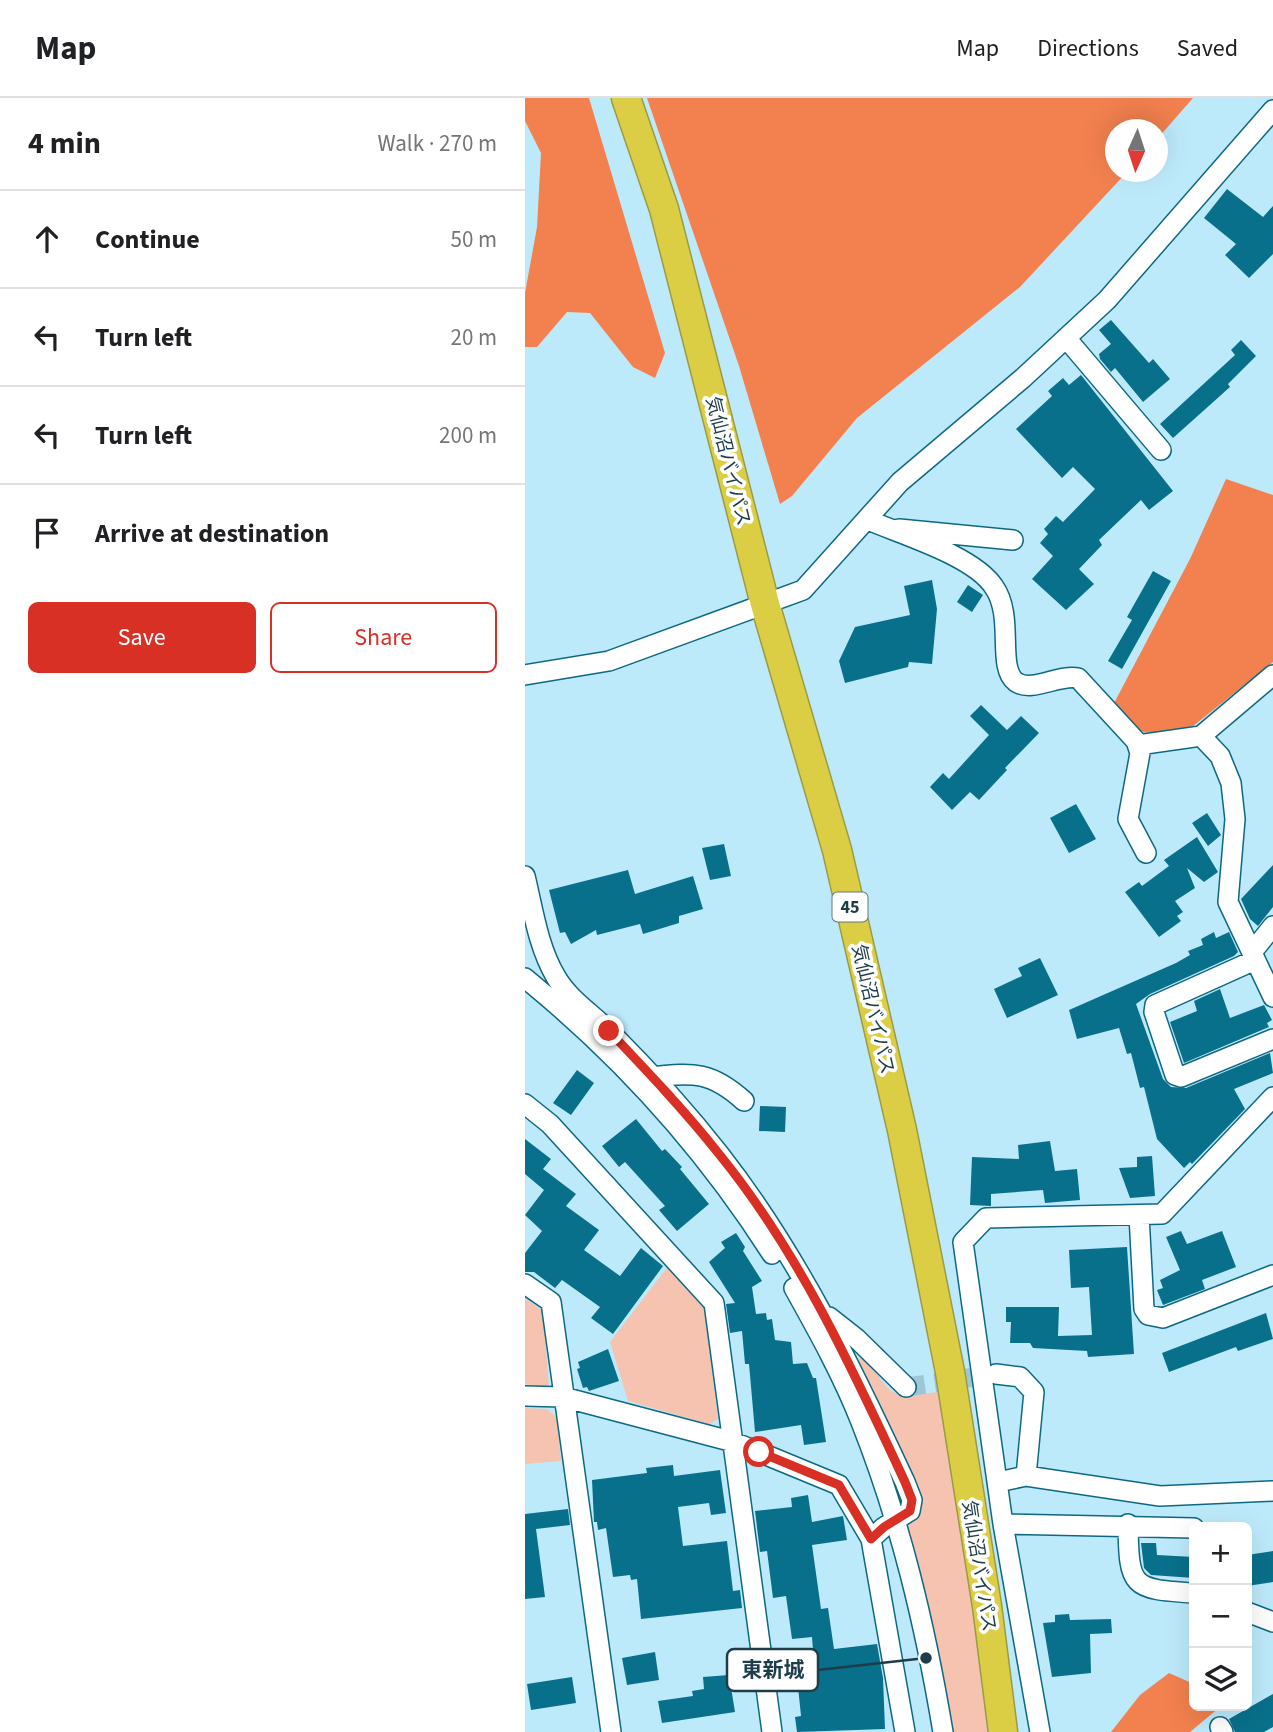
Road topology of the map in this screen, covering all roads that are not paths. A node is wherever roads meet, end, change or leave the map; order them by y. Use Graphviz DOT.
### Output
graph roads {
  1 [pos="626,98"];
  2 [pos="1273,110"];
  3 [pos="1066,338"];
  4 [pos="1161,450"];
  5 [pos="869,520"];
  6 [pos="888,528"];
  7 [pos="1013,540"];
  8 [pos="765,604"];
  9 [pos="525,675"];
  10 [pos="1273,675"];
  11 [pos="1201,736"];
  12 [pos="1138,745"];
  13 [pos="1146,853"];
  14 [pos="525,876"];
  15 [pos="1273,926"];
  16 [pos="1254,956"];
  17 [pos="525,978"];
  18 [pos="1272,993"];
  19 [pos="1273,1039"];
  20 [pos="652,1077"];
  21 [pos="1273,1097"];
  22 [pos="744,1101"];
  23 [pos="525,1104"];
  24 [pos="1139,1215"];
  25 [pos="1273,1275"];
  26 [pos="525,1284"];
  27 [pos="823,1312"];
  28 [pos="996,1374"];
  29 [pos="906,1387"];
  30 [pos="525,1396"];
  31 [pos="563,1397"];
  32 [pos="730,1441"];
  33 [pos="1026,1476"];
  34 [pos="998,1482"];
  35 [pos="1273,1491"];
  36 [pos="1190,1501"];
  37 [pos="897,1520"];
  38 [pos="1192,1522"];
  39 [pos="1003,1524"];
  40 [pos="1128,1524"];
  41 [pos="1189,1527"];
  42 [pos="871,1539"];
  43 [pos="1189,1593"];
  44 [pos="1252,1614"];
  45 [pos="1273,1622"];
  46 [pos="925,1630"];
  47 [pos="611,1732"];
  48 [pos="772,1732"];
  49 [pos="905,1732"];
  50 [pos="933,1732"];
  51 [pos="943,1732"];
  52 [pos="1003,1732"];
  53 [pos="1040,1732"];
  1 -- 8 [label="highway, 気仙沼バイパス / 45"];
  2 -- 3 [label="street"];
  3 -- 4 [label="street"];
  3 -- 5 [label="street"];
  5 -- 6 [label="street"];
  5 -- 8 [label="street"];
  6 -- 7 [label="street"];
  6 -- 12 [label="street"];
  8 -- 9 [label="street"];
  8 -- 52 [label="highway, 気仙沼バイパス / 45"];
  10 -- 11 [label="street"];
  11 -- 12 [label="street"];
  11 -- 16 [label="street"];
  12 -- 13 [label="street"];
  14 -- 20 [label="street"];
  15 -- 16 [label="street"];
  16 -- 18 [label="street"];
  16 -- 19 [label="street"];
  17 -- 37 [label="street"];
  20 -- 22 [label="street"];
  20 -- 27 [label="street"];
  21 -- 24 [label="street"];
  23 -- 32 [label="street"];
  24 -- 25 [label="street"];
  24 -- 34 [label="street"];
  26 -- 31 [label="street"];
  27 -- 29 [label="street"];
  27 -- 37 [label="street"];
  28 -- 33 [label="street"];
  30 -- 31 [label="street"];
  31 -- 32 [label="street"];
  31 -- 47 [label="street"];
  32 -- 42 [label="street"];
  32 -- 48 [label="street"];
  33 -- 34 [label="street"];
  33 -- 36 [label="street"];
  34 -- 39 [label="street"];
  35 -- 36 [label="street"];
  36 -- 38 [label="street"];
  37 -- 42 [label="street"];
  37 -- 46 [label="street"];
  39 -- 40 [label="street"];
  39 -- 53 [label="street"];
  40 -- 41 [label="street"];
  40 -- 43 [label="street"];
  42 -- 49 [label="street"];
  44 -- 45 [label="street"];
  46 -- 50 [label="street"];
  46 -- 51 [label="street"];
}
